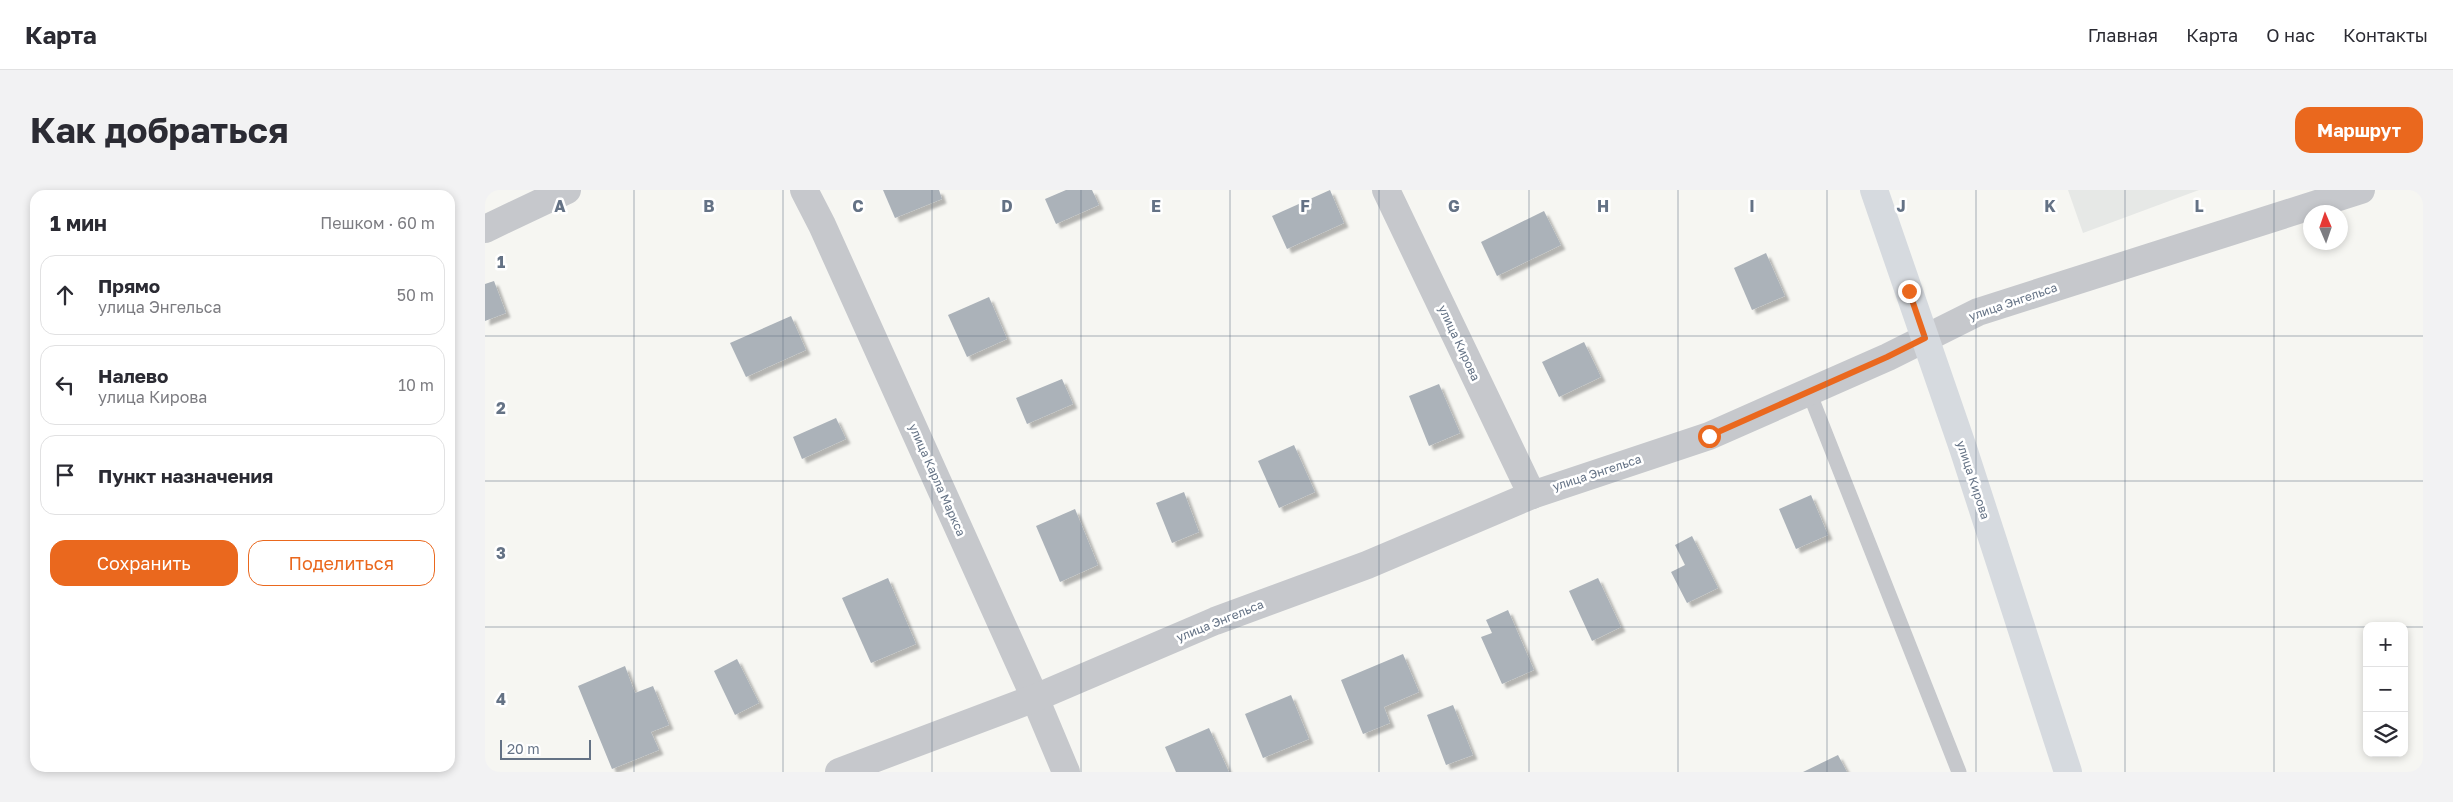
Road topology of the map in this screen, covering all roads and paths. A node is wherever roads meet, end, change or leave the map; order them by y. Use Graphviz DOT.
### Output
graph roads {
  1 [pos="567,190"];
  2 [pos="804,190"];
  3 [pos="1386,190"];
  4 [pos="1875,190"];
  5 [pos="2361,190"];
  6 [pos="485,229"];
  7 [pos="1925,338"];
  8 [pos="1809,392"];
  9 [pos="1532,495"];
  10 [pos="1035,698"];
  11 [pos="839,772"];
  12 [pos="1066,772"];
  13 [pos="1959,772"];
  14 [pos="2068,772"];
  1 -- 6 [label="street"];
  2 -- 10 [label="street, улица Карла Маркса"];
  3 -- 9 [label="street, улица Кирова"];
  4 -- 7 [label="main road, улица Кирова"];
  5 -- 7 [label="street, улица Энгельса"];
  7 -- 8 [label="street, улица Энгельса"];
  7 -- 14 [label="main road, улица Кирова"];
  8 -- 9 [label="street, улица Энгельса"];
  8 -- 13 [label="lane"];
  9 -- 10 [label="street, улица Энгельса"];
  10 -- 11 [label="street, улица Энгельса"];
  10 -- 12 [label="street, улица Карла Маркса"];
}
